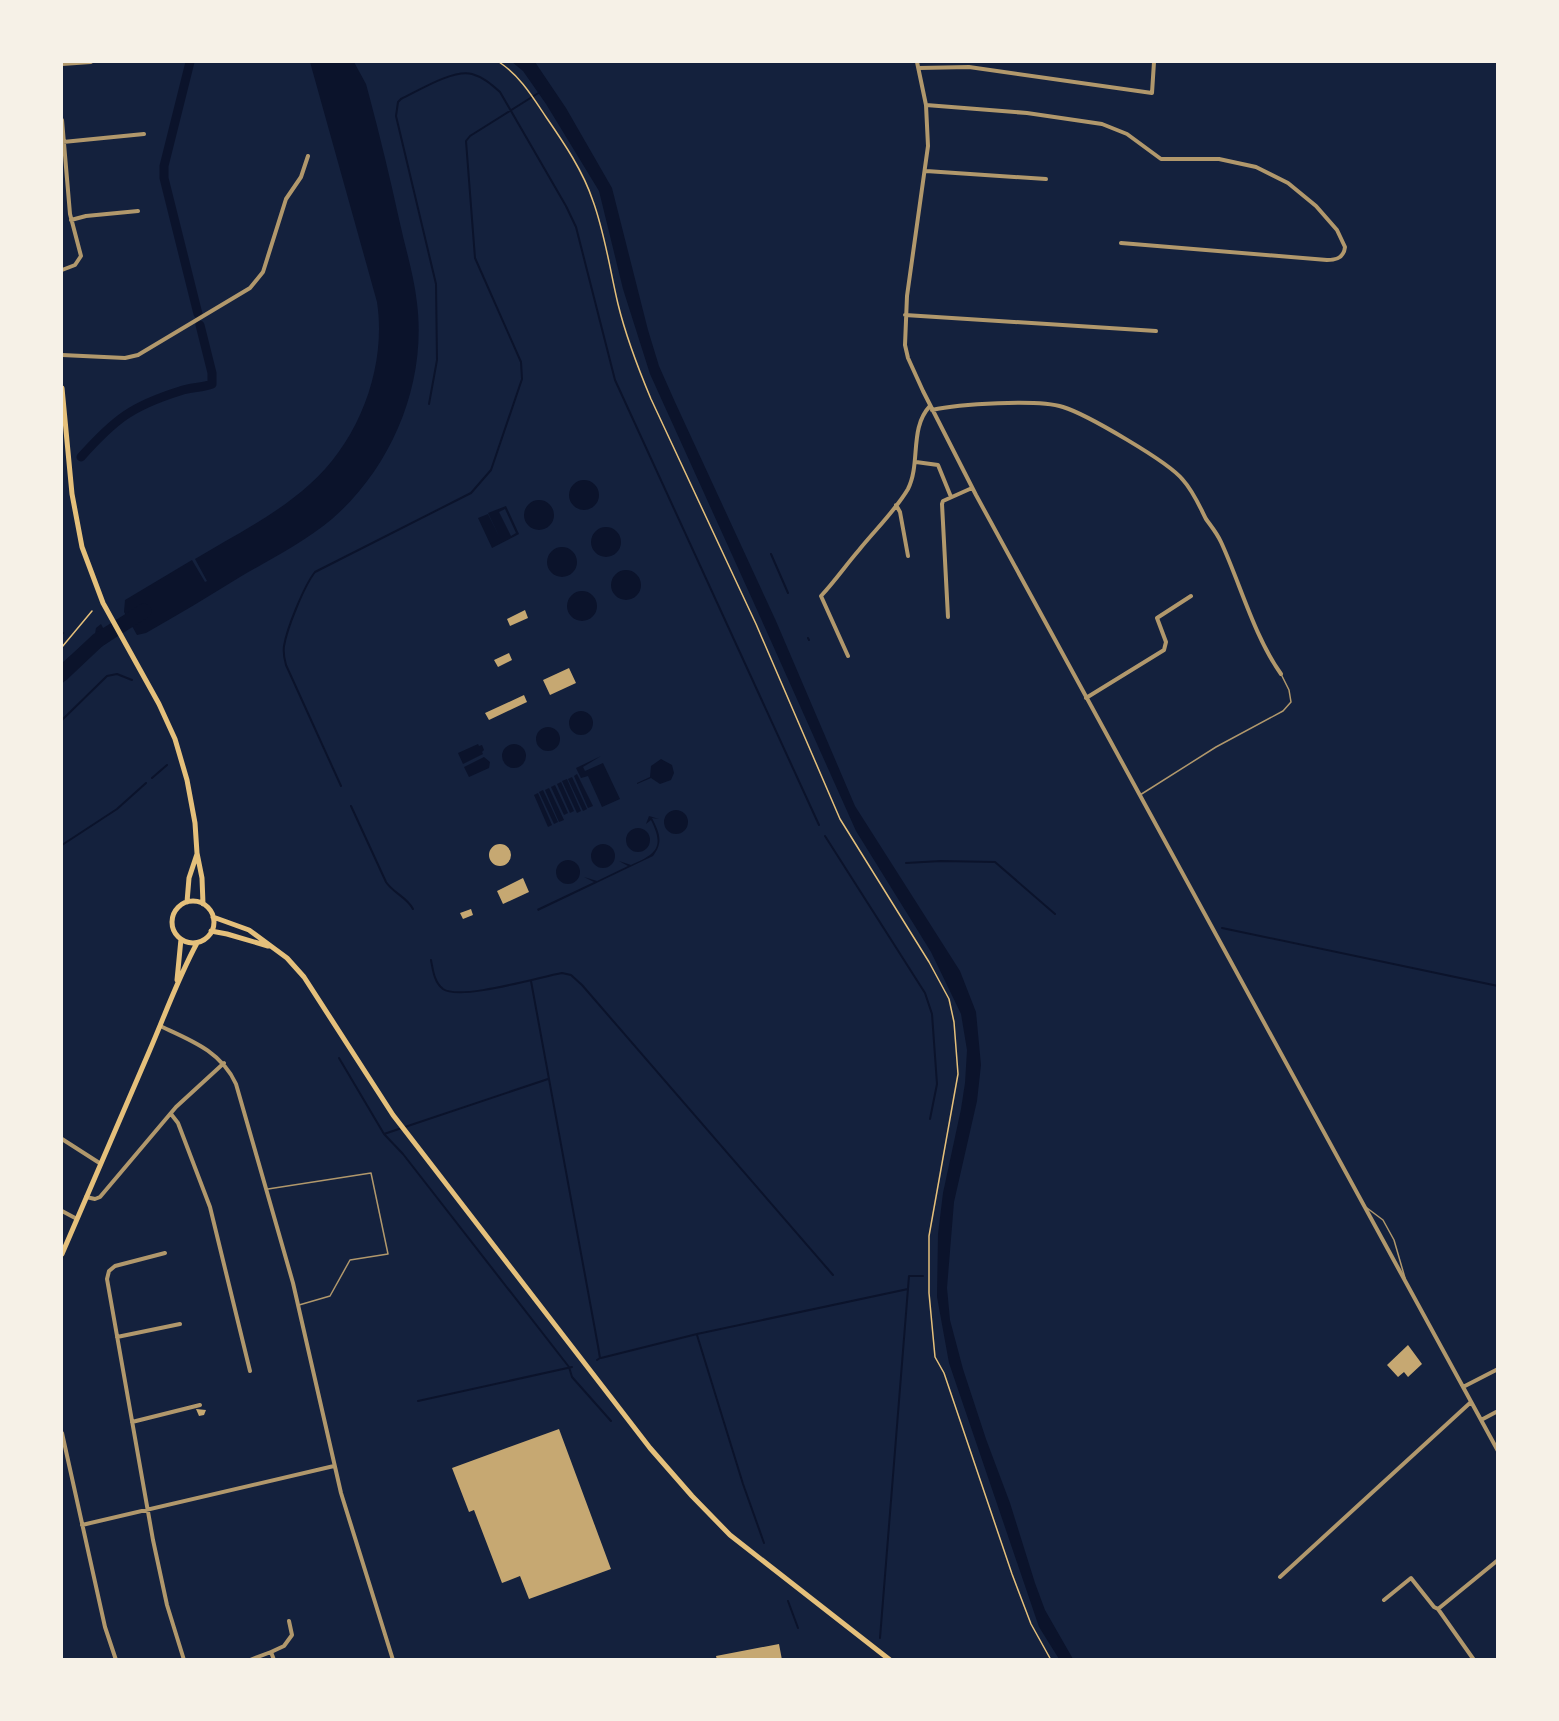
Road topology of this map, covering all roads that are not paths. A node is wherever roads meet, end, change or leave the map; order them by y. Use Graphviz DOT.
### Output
graph roads {
  1 [pos="91,62"];
  2 [pos="917,62"];
  3 [pos="1154,62"];
  4 [pos="62,64"];
  5 [pos="919,68"];
  6 [pos="926,105"];
  7 [pos="62,120"];
  8 [pos="144,134"];
  9 [pos="63,142"];
  10 [pos="308,156"];
  11 [pos="926,171"];
  12 [pos="1046,179"];
  13 [pos="138,211"];
  14 [pos="71,220"];
  15 [pos="1121,243"];
  16 [pos="62,270"];
  17 [pos="905,315"];
  18 [pos="1156,331"];
  19 [pos="62,355"];
  20 [pos="62,388"];
  21 [pos="931,408"];
  22 [pos="916,462"];
  23 [pos="972,488"];
  24 [pos="951,497"];
  25 [pos="896,505"];
  26 [pos="908,556"];
  27 [pos="1191,596"];
  28 [pos="948,617"];
  29 [pos="848,656"];
  30 [pos="1281,674"];
  31 [pos="1086,698"];
  32 [pos="1139,795"];
  33 [pos="197,854"];
  34 [pos="187,902"];
  35 [pos="203,904"];
  36 [pos="213,917"];
  37 [pos="212,931"];
  38 [pos="181,939"];
  39 [pos="197,943"];
  40 [pos="272,947"];
  41 [pos="177,982"];
  42 [pos="160,1026"];
  43 [pos="224,1063"];
  44 [pos="171,1114"];
  45 [pos="62,1138"];
  46 [pos="101,1164"];
  47 [pos="266,1190"];
  48 [pos="86,1197"];
  49 [pos="1364,1205"];
  50 [pos="62,1211"];
  51 [pos="77,1220"];
  52 [pos="165,1253"];
  53 [pos="62,1254"];
  54 [pos="1407,1284"];
  55 [pos="298,1306"];
  56 [pos="180,1324"];
  57 [pos="117,1337"];
  58 [pos="1497,1369"];
  59 [pos="250,1371"];
  60 [pos="1463,1387"];
  61 [pos="1471,1402"];
  62 [pos="200,1405"];
  63 [pos="1497,1411"];
  64 [pos="1481,1420"];
  65 [pos="132,1422"];
  66 [pos="62,1433"];
  67 [pos="1497,1450"];
  68 [pos="334,1466"];
  69 [pos="147,1509"];
  70 [pos="82,1526"];
  71 [pos="1497,1560"];
  72 [pos="1280,1577"];
  73 [pos="1384,1600"];
  74 [pos="1438,1610"];
  75 [pos="289,1621"];
  76 [pos="271,1652"];
  77 [pos="116,1659"];
  78 [pos="184,1659"];
  79 [pos="250,1659"];
  80 [pos="274,1659"];
  81 [pos="393,1659"];
  82 [pos="890,1659"];
  83 [pos="1474,1659"];
  1 -- 4 [label="street"];
  2 -- 5 [label="street"];
  3 -- 5 [label="street"];
  5 -- 6 [label="street"];
  6 -- 11 [label="street"];
  6 -- 15 [label="street"];
  7 -- 9 [label="street"];
  8 -- 9 [label="street"];
  9 -- 14 [label="street"];
  10 -- 19 [label="street"];
  11 -- 12 [label="street"];
  11 -- 17 [label="street"];
  13 -- 14 [label="street"];
  14 -- 16 [label="street"];
  17 -- 18 [label="street"];
  17 -- 21 [label="street"];
  20 -- 33 [label="main road"];
  21 -- 22 [label="street"];
  21 -- 23 [label="street"];
  21 -- 30 [label="street"];
  22 -- 24 [label="street"];
  22 -- 25 [label="street"];
  23 -- 24 [label="street"];
  23 -- 31 [label="street"];
  24 -- 28 [label="street"];
  25 -- 26 [label="street"];
  25 -- 29 [label="street"];
  27 -- 31 [label="street"];
  30 -- 32 [label="lane"];
  31 -- 32 [label="street"];
  32 -- 49 [label="street"];
  33 -- 34 [label="main road"];
  33 -- 35 [label="main road"];
  34 -- 35 [label="main road"];
  34 -- 38 [label="main road"];
  35 -- 36 [label="main road"];
  36 -- 37 [label="main road"];
  36 -- 40 [label="main road"];
  37 -- 39 [label="main road"];
  37 -- 40 [label="main road"];
  38 -- 39 [label="main road"];
  38 -- 41 [label="main road"];
  39 -- 41 [label="main road"];
  40 -- 82 [label="main road"];
  41 -- 42 [label="main road"];
  42 -- 43 [label="street"];
  42 -- 46 [label="main road"];
  43 -- 44 [label="street"];
  43 -- 47 [label="street"];
  44 -- 48 [label="street"];
  44 -- 59 [label="street"];
  45 -- 46 [label="street"];
  46 -- 48 [label="main road"];
  47 -- 55 [label="street"];
  47 -- 55 [label="lane"];
  48 -- 51 [label="main road"];
  49 -- 54 [label="street"];
  49 -- 54 [label="lane"];
  50 -- 51 [label="street"];
  51 -- 53 [label="main road"];
  52 -- 57 [label="street"];
  54 -- 60 [label="street"];
  55 -- 68 [label="street"];
  56 -- 57 [label="street"];
  57 -- 65 [label="street"];
  58 -- 60 [label="street"];
  60 -- 61 [label="street"];
  61 -- 64 [label="street"];
  61 -- 72 [label="street"];
  62 -- 65 [label="street"];
  63 -- 64 [label="street"];
  64 -- 67 [label="street"];
  65 -- 69 [label="street"];
  66 -- 70 [label="street"];
  68 -- 69 [label="street"];
  68 -- 81 [label="street"];
  69 -- 70 [label="street"];
  69 -- 78 [label="street"];
  70 -- 77 [label="street"];
  71 -- 74 [label="street"];
  73 -- 74 [label="street"];
  74 -- 83 [label="street"];
  75 -- 76 [label="street"];
  76 -- 79 [label="street"];
  76 -- 80 [label="street"];
}
